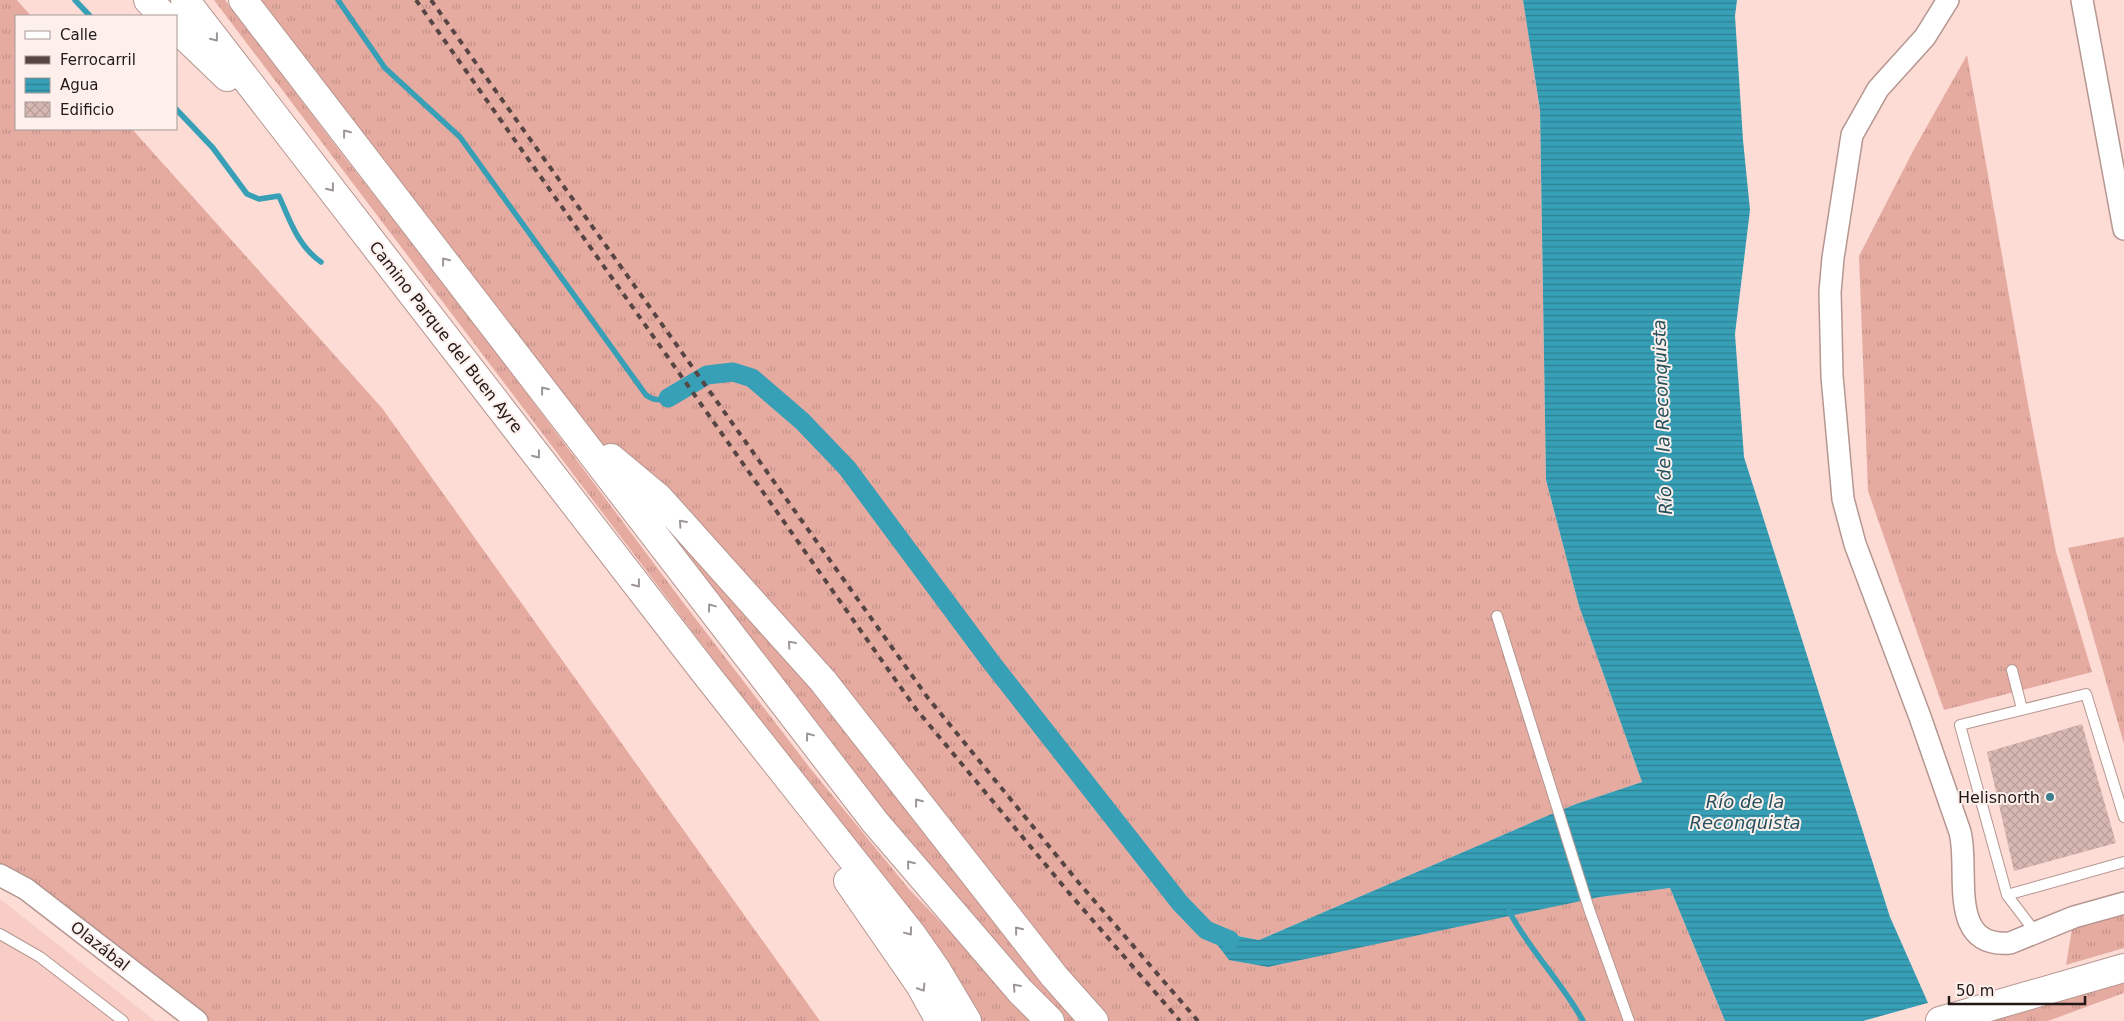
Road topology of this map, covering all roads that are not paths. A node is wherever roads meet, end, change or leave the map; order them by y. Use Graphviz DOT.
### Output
graph roads {
  1 [pos="148,0"];
  2 [pos="185,0"];
  3 [pos="243,0"];
  4 [pos="1948,0"];
  5 [pos="2082,0"];
  6 [pos="163,15"];
  7 [pos="178,30"];
  8 [pos="301,150"];
  9 [pos="2124,229"];
  10 [pos="574,428"];
  11 [pos="1497,616"];
  12 [pos="2012,670"];
  13 [pos="706,674"];
  14 [pos="2022,709"];
  15 [pos="2124,817"];
  16 [pos="2124,862"];
  17 [pos="0,875"];
  18 [pos="2008,895"];
  19 [pos="2124,903"];
  20 [pos="2036,933"];
  21 [pos="0,934"];
  22 [pos="2124,968"];
  23 [pos="123,1021"];
  24 [pos="197,1021"];
  25 [pos="940,1021"];
  26 [pos="967,1021"];
  27 [pos="1050,1021"];
  28 [pos="1094,1021"];
  29 [pos="1629,1021"];
  30 [pos="1940,1021"];
  1 -- 6 [label="main road"];
  2 -- 8 [label="main road, Camino Parque del Buen Ayre, one-way"];
  10 -- 3 [label="main road, one-way"];
  4 -- 20 [label="street"];
  5 -- 9 [label="street"];
  7 -- 8 [label="main road"];
  8 -- 13 [label="main road, Camino Parque del Buen Ayre, one-way"];
  27 -- 10 [label="main road, one-way"];
  28 -- 10 [label="main road, one-way"];
  11 -- 29 [label="lane"];
  12 -- 14 [label="lane"];
  13 -- 25 [label="main road, one-way"];
  13 -- 26 [label="main road, one-way"];
  14 -- 15 [label="lane"];
  14 -- 18 [label="lane"];
  16 -- 18 [label="lane"];
  17 -- 24 [label="street, Olazábal"];
  18 -- 20 [label="lane"];
  19 -- 20 [label="street"];
  21 -- 23 [label="lane"];
  22 -- 30 [label="main road"];
}
